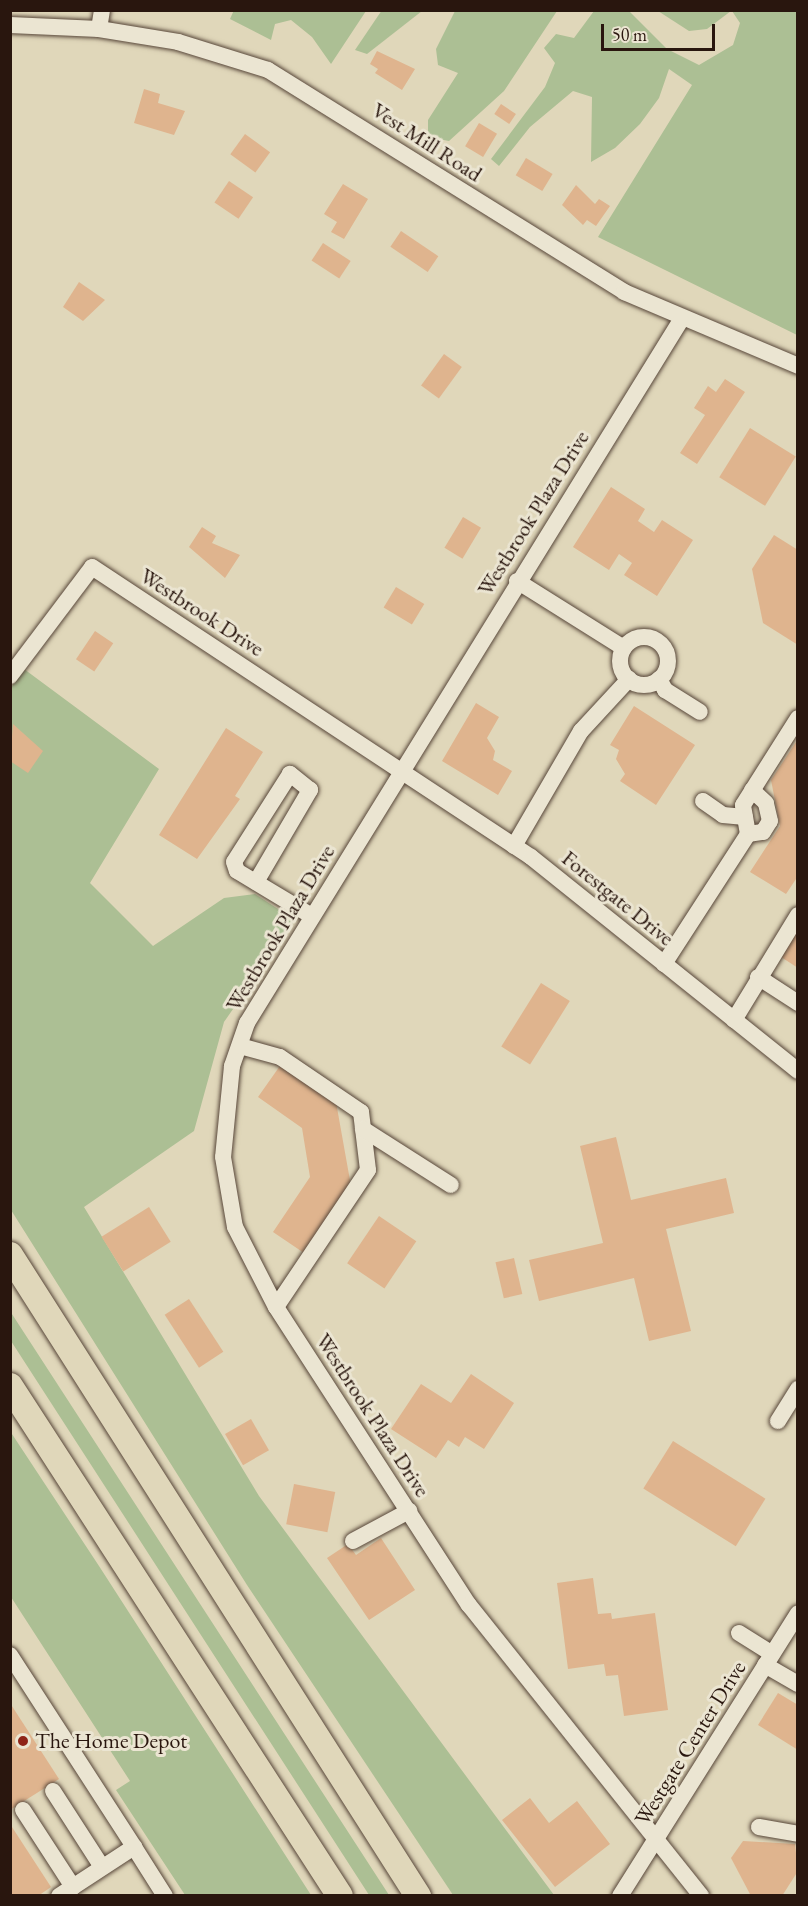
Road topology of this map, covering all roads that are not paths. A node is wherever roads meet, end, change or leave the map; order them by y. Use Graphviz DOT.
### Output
graph roads {
  1 [pos="102,10"];
  2 [pos="10,25"];
  3 [pos="99,29"];
  4 [pos="681,320"];
  5 [pos="798,366"];
  6 [pos="517,581"];
  7 [pos="624,648"];
  8 [pos="10,675"];
  9 [pos="629,679"];
  10 [pos="659,679"];
  11 [pos="700,712"];
  12 [pos="798,718"];
  13 [pos="402,770"];
  14 [pos="752,790"];
  15 [pos="703,801"];
  16 [pos="746,826"];
  17 [pos="514,846"];
  18 [pos="256,882"];
  19 [pos="798,915"];
  20 [pos="312,916"];
  21 [pos="664,964"];
  22 [pos="758,977"];
  23 [pos="798,1003"];
  24 [pos="734,1020"];
  25 [pos="240,1046"];
  26 [pos="798,1071"];
  27 [pos="363,1129"];
  28 [pos="451,1185"];
  29 [pos="10,1255"];
  30 [pos="276,1307"];
  31 [pos="10,1386"];
  32 [pos="798,1389"];
  33 [pos="778,1420"];
  34 [pos="409,1511"];
  35 [pos="353,1541"];
  36 [pos="798,1613"];
  37 [pos="739,1633"];
  38 [pos="10,1655"];
  39 [pos="768,1659"];
  40 [pos="798,1684"];
  41 [pos="53,1791"];
  42 [pos="23,1810"];
  43 [pos="759,1827"];
  44 [pos="798,1834"];
  45 [pos="656,1840"];
  46 [pos="134,1847"];
  47 [pos="102,1868"];
  48 [pos="66,1891"];
  49 [pos="165,1896"];
  50 [pos="340,1896"];
  51 [pos="418,1896"];
  52 [pos="620,1896"];
  53 [pos="701,1896"];
  1 -- 3 [label="street"];
  2 -- 3 [label="street, Vest Mill Road"];
  3 -- 4 [label="street, Vest Mill Road"];
  4 -- 5 [label="street, Vest Mill Road"];
  4 -- 6 [label="street, Westbrook Plaza Drive"];
  6 -- 7 [label="street"];
  6 -- 13 [label="street, Westbrook Plaza Drive"];
  7 -- 9 [label="street"];
  7 -- 10 [label="street"];
  8 -- 13 [label="street, Westbrook Drive"];
  9 -- 10 [label="street"];
  9 -- 17 [label="street"];
  10 -- 11 [label="street"];
  12 -- 14 [label="street"];
  13 -- 17 [label="street, Forestgate Drive"];
  13 -- 20 [label="street, Westbrook Plaza Drive"];
  14 -- 16 [label="street"];
  14 -- 16 [label="street"];
  15 -- 16 [label="street"];
  16 -- 21 [label="street"];
  17 -- 21 [label="street, Forestgate Drive"];
  18 -- 18 [label="street"];
  18 -- 20 [label="street"];
  19 -- 22 [label="street"];
  20 -- 25 [label="street, Westbrook Plaza Drive"];
  21 -- 24 [label="street, Forestgate Drive"];
  22 -- 23 [label="street"];
  22 -- 24 [label="street"];
  24 -- 26 [label="street, Forestgate Drive"];
  25 -- 27 [label="street"];
  25 -- 30 [label="street, Westbrook Plaza Drive"];
  27 -- 28 [label="street"];
  27 -- 30 [label="street"];
  29 -- 51 [label="highway"];
  30 -- 34 [label="street, Westbrook Plaza Drive"];
  31 -- 50 [label="highway"];
  32 -- 33 [label="street"];
  34 -- 35 [label="street"];
  34 -- 45 [label="street, Westbrook Plaza Drive"];
  36 -- 39 [label="street, Westgate Center Drive"];
  37 -- 39 [label="street"];
  38 -- 46 [label="street"];
  39 -- 40 [label="street"];
  39 -- 45 [label="street, Westgate Center Drive"];
  41 -- 47 [label="street"];
  42 -- 48 [label="street"];
  43 -- 44 [label="street"];
  45 -- 52 [label="street, Westgate Center Drive"];
  45 -- 53 [label="street, Westbrook Plaza Drive"];
  46 -- 47 [label="street"];
  46 -- 49 [label="street"];
  47 -- 48 [label="street"];
}
